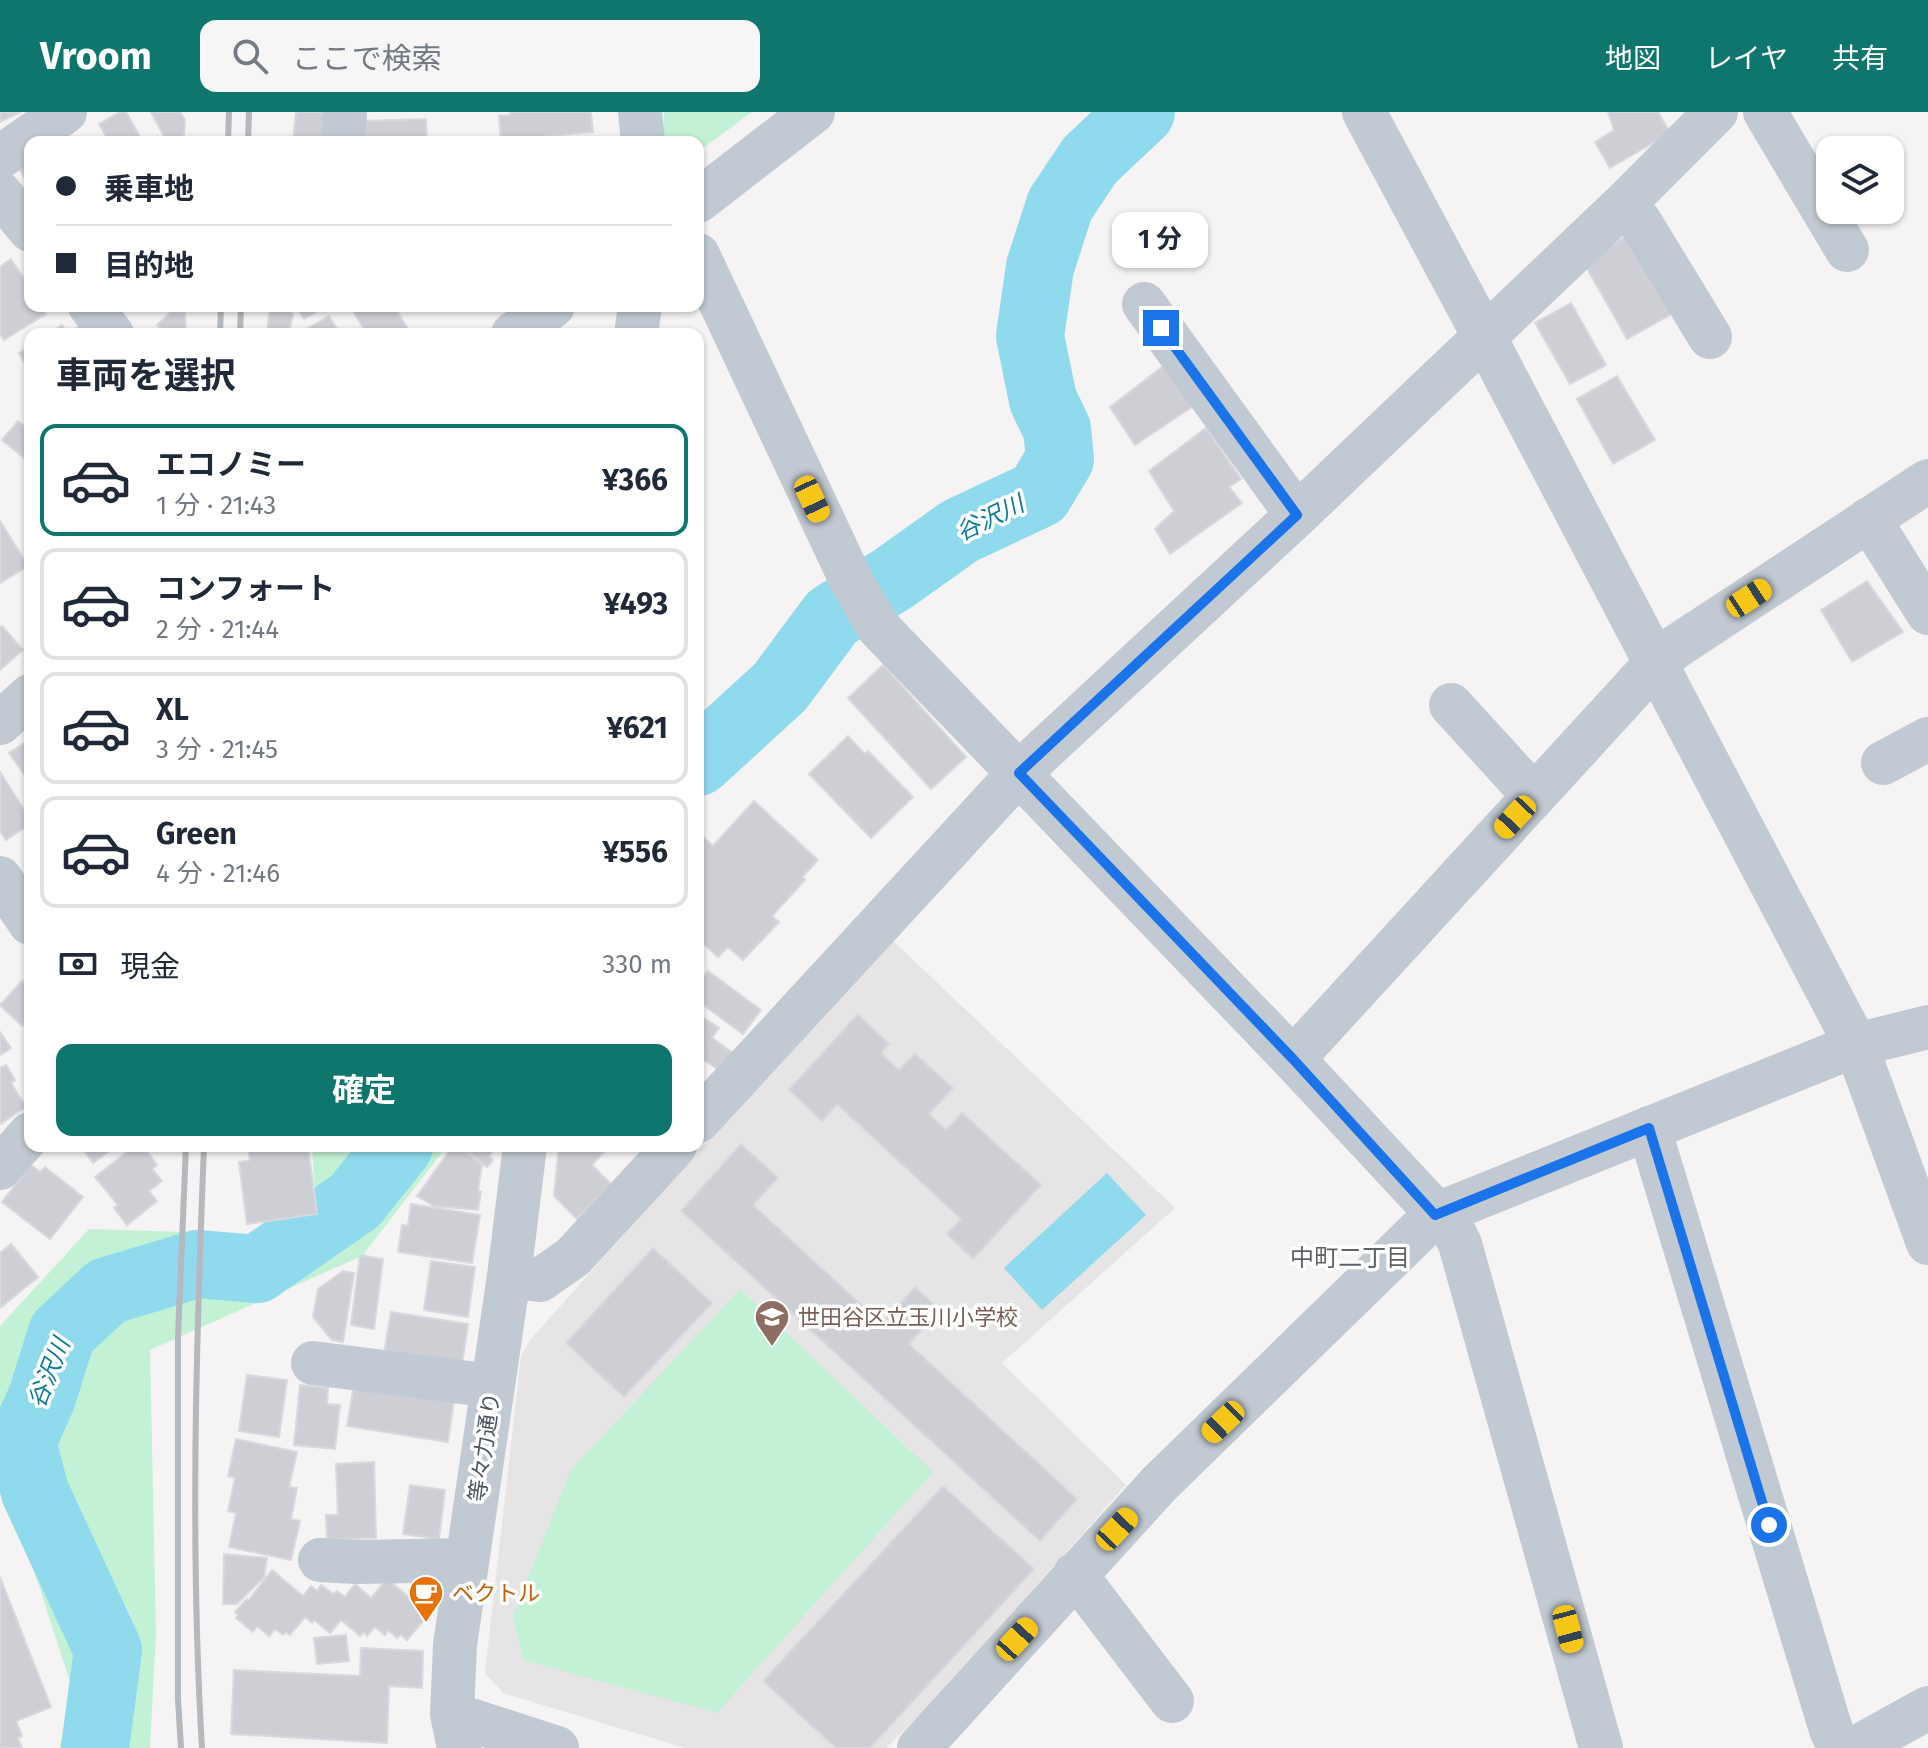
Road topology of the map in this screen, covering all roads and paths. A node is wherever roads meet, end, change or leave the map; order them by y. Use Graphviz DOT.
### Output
graph roads {
  1 [pos="345,112"];
  2 [pos="640,112"];
  3 [pos="813,112"];
  4 [pos="1364,112"];
  5 [pos="1765,112"];
  6 [pos="51,116"];
  7 [pos="1695,119"];
  8 [pos="26,136"];
  9 [pos="343,136"];
  10 [pos="642,136"];
  11 [pos="24,138"];
  12 [pos="0,157"];
  13 [pos="0,193"];
  14 [pos="704,196"];
  15 [pos="1624,204"];
  16 [pos="24,223"];
  17 [pos="1847,250"];
  18 [pos="704,268"];
  19 [pos="1144,304"];
  20 [pos="95,312"];
  21 [pos="544,312"];
  22 [pos="107,328"];
  23 [pos="522,328"];
  24 [pos="1484,336"];
  25 [pos="1710,337"];
  26 [pos="1928,481"];
  27 [pos="1297,515"];
  28 [pos="1869,519"];
  29 [pos="1928,613"];
  30 [pos="1656,663"];
  31 [pos="24,701"];
  32 [pos="1451,705"];
  33 [pos="0,723"];
  34 [pos="1928,739"];
  35 [pos="1883,763"];
  36 [pos="1019,773"];
  37 [pos="1534,796"];
  38 [pos="1928,1027"];
  39 [pos="1856,1045"];
  40 [pos="1293,1059"];
  41 [pos="704,1114"];
  42 [pos="1649,1128"];
  43 [pos="24,1141"];
  44 [pos="524,1152"];
  45 [pos="669,1152"];
  46 [pos="0,1168"];
  47 [pos="1435,1215"];
  48 [pos="1928,1243"];
  49 [pos="509,1276"];
  50 [pos="313,1363"];
  51 [pos="493,1386"];
  52 [pos="320,1560"];
  53 [pos="467,1560"];
  54 [pos="1075,1574"];
  55 [pos="1172,1701"];
  56 [pos="1928,1708"];
  57 [pos="455,1731"];
  58 [pos="557,1748"];
  59 [pos="919,1748"];
  60 [pos="1601,1748"];
  61 [pos="1840,1748"];
  62 [pos="1856,1748"];
  1 -- 9 [label="street"];
  2 -- 10 [label="street"];
  3 -- 14 [label="street"];
  4 -- 24 [label="street"];
  5 -- 17 [label="street"];
  6 -- 8 [label="street"];
  7 -- 15 [label="street"];
  11 -- 12 [label="street"];
  13 -- 16 [label="street"];
  15 -- 24 [label="street"];
  15 -- 25 [label="street"];
  18 -- 36 [label="street"];
  19 -- 27 [label="street"];
  20 -- 22 [label="street"];
  21 -- 23 [label="street"];
  24 -- 27 [label="street"];
  24 -- 30 [label="street"];
  26 -- 28 [label="street"];
  27 -- 36 [label="street"];
  28 -- 29 [label="street"];
  28 -- 30 [label="street"];
  30 -- 37 [label="street"];
  30 -- 39 [label="street"];
  31 -- 33 [label="street"];
  32 -- 37 [label="street"];
  34 -- 35 [label="street"];
  36 -- 40 [label="street"];
  36 -- 41 [label="street"];
  37 -- 40 [label="street"];
  38 -- 39 [label="street"];
  39 -- 42 [label="street"];
  39 -- 48 [label="street"];
  40 -- 47 [label="street"];
  42 -- 47 [label="street"];
  42 -- 61 [label="street"];
  43 -- 46 [label="street"];
  44 -- 49 [label="street, 等々力通り"];
  45 -- 49 [label="street"];
  47 -- 54 [label="street"];
  47 -- 60 [label="street"];
  49 -- 51 [label="street, 等々力通り"];
  50 -- 51 [label="street"];
  51 -- 53 [label="street, 等々力通り"];
  52 -- 53 [label="street"];
  53 -- 57 [label="street, 等々力通り"];
  54 -- 55 [label="street"];
  54 -- 59 [label="street"];
  56 -- 62 [label="street"];
  57 -- 58 [label="street"];
}
